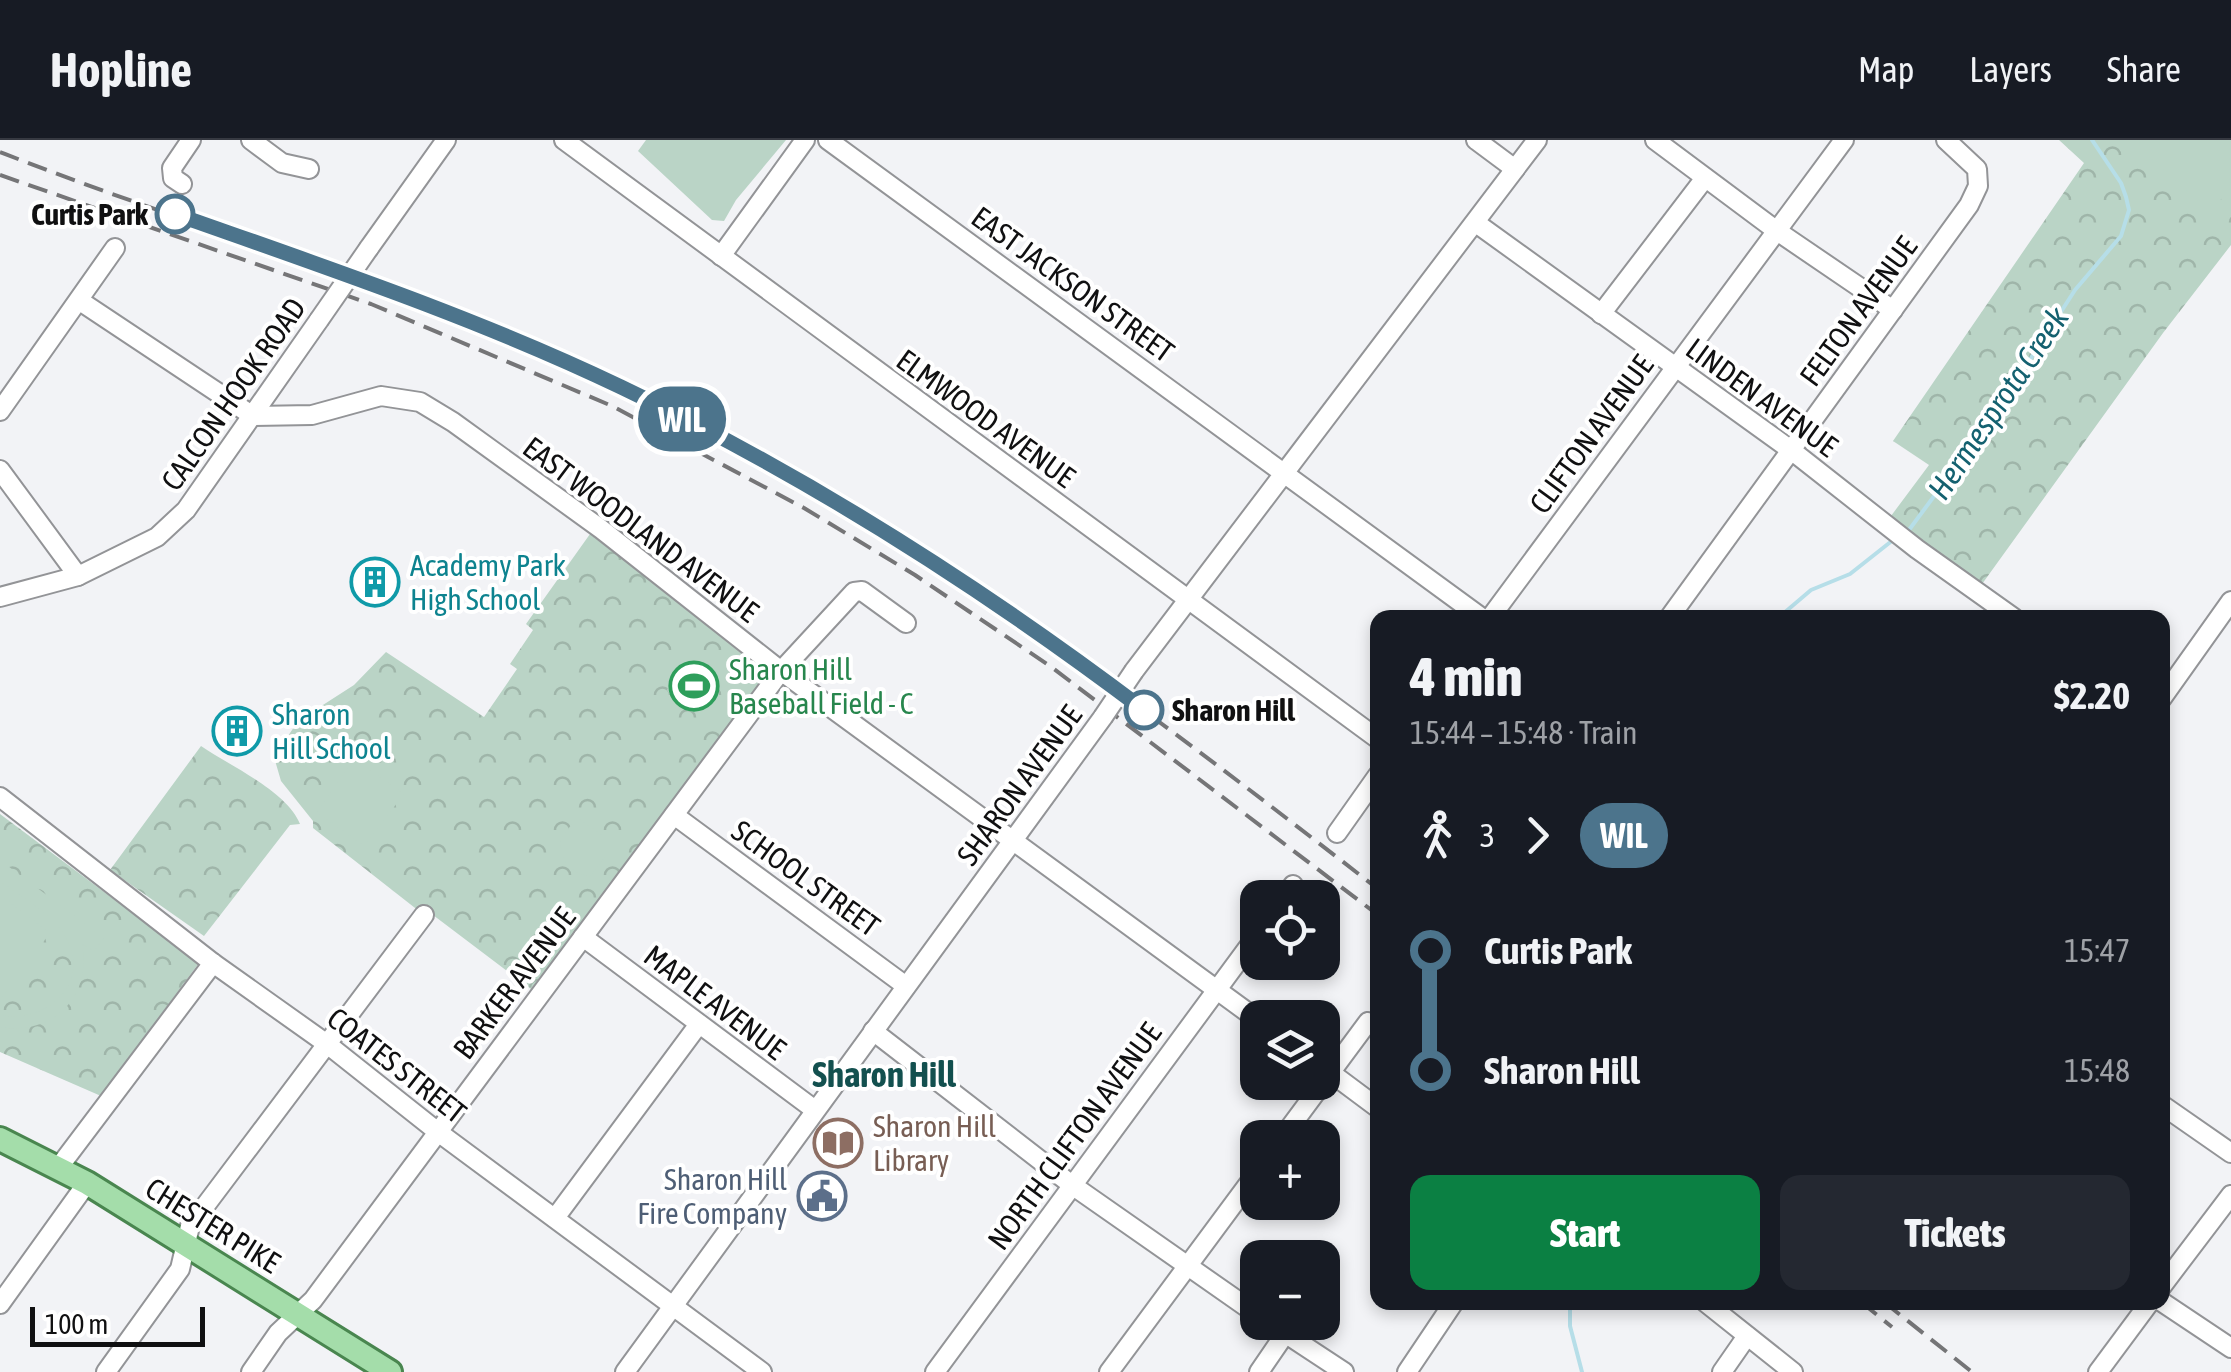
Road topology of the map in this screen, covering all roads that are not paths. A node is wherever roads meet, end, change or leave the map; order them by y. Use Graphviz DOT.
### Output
graph roads {
  1 [pos="191,140"];
  2 [pos="251,140"];
  3 [pos="446,140"];
  4 [pos="564,140"];
  5 [pos="805,140"];
  6 [pos="828,140"];
  7 [pos="1476,140"];
  8 [pos="1537,140"];
  9 [pos="1655,140"];
  10 [pos="1844,140"];
  11 [pos="1946,140"];
  12 [pos="309,168"];
  13 [pos="1514,169"];
  14 [pos="1705,178"];
  15 [pos="182,184"];
  16 [pos="1476,223"];
  17 [pos="1777,232"];
  18 [pos="115,248"];
  19 [pos="721,256"];
  20 [pos="80,300"];
  21 [pos="1893,310"];
  22 [pos="1602,314"];
  23 [pos="1674,367"];
  24 [pos="0,411"];
  25 [pos="253,416"];
  26 [pos="1791,450"];
  27 [pos="0,470"];
  28 [pos="1285,475"];
  29 [pos="78,576"];
  30 [pos="0,597"];
  31 [pos="1188,598"];
  32 [pos="2231,601"];
  33 [pos="1471,610"];
  34 [pos="1496,610"];
  35 [pos="1674,610"];
  36 [pos="2003,610"];
  37 [pos="906,624"];
  38 [pos="780,671"];
  39 [pos="2170,687"];
  40 [pos="1370,732"];
  41 [pos="1370,786"];
  42 [pos="0,797"];
  43 [pos="674,815"];
  44 [pos="1337,833"];
  45 [pos="1011,842"];
  46 [pos="424,915"];
  47 [pos="583,937"];
  48 [pos="1240,958"];
  49 [pos="213,963"];
  50 [pos="906,986"];
  51 [pos="1216,990"];
  52 [pos="1240,1007"];
  53 [pos="1368,1022"];
  54 [pos="698,1024"];
  55 [pos="873,1031"];
  56 [pos="327,1044"];
  57 [pos="1340,1054"];
  58 [pos="1340,1080"];
  59 [pos="1370,1102"];
  60 [pos="815,1110"];
  61 [pos="2170,1110"];
  62 [pos="438,1132"];
  63 [pos="0,1139"];
  64 [pos="2231,1152"];
  65 [pos="59,1168"];
  66 [pos="86,1183"];
  67 [pos="1072,1185"];
  68 [pos="1240,1195"];
  69 [pos="2231,1195"];
  70 [pos="555,1218"];
  71 [pos="186,1244"];
  72 [pos="1187,1266"];
  73 [pos="2170,1275"];
  74 [pos="1240,1303"];
  75 [pos="0,1304"];
  76 [pos="673,1307"];
  77 [pos="2170,1307"];
  78 [pos="1449,1310"];
  79 [pos="1715,1310"];
  80 [pos="2144,1310"];
  81 [pos="299,1313"];
  82 [pos="1747,1336"];
  83 [pos="1280,1340"];
  84 [pos="1293,1340"];
  85 [pos="2231,1348"];
  86 [pos="379,1369"];
  87 [pos="106,1372"];
  88 [pos="251,1372"];
  89 [pos="625,1372"];
  90 [pos="762,1372"];
  91 [pos="935,1372"];
  92 [pos="1108,1372"];
  93 [pos="1259,1372"];
  94 [pos="1344,1372"];
  95 [pos="1407,1372"];
  96 [pos="1722,1372"];
  97 [pos="1793,1372"];
  98 [pos="2098,1372"];
  1 -- 15 [label="street"];
  2 -- 12 [label="street"];
  3 -- 25 [label="street, CALCON HOOK ROAD, bridge"];
  4 -- 19 [label="street, ELMWOOD AVENUE"];
  5 -- 19 [label="street"];
  6 -- 28 [label="street, EAST JACKSON STREET"];
  7 -- 13 [label="street"];
  8 -- 13 [label="street, SHARON AVENUE"];
  9 -- 14 [label="street"];
  10 -- 17 [label="street, CLIFTON AVENUE"];
  11 -- 21 [label="street, FELTON AVENUE"];
  13 -- 16 [label="street, SHARON AVENUE"];
  14 -- 17 [label="street"];
  14 -- 22 [label="street"];
  16 -- 22 [label="street, LINDEN AVENUE"];
  16 -- 28 [label="street, SHARON AVENUE"];
  17 -- 21 [label="street"];
  17 -- 23 [label="street, CLIFTON AVENUE"];
  18 -- 20 [label="street"];
  19 -- 31 [label="street, ELMWOOD AVENUE"];
  20 -- 24 [label="street"];
  20 -- 25 [label="street"];
  21 -- 26 [label="street, FELTON AVENUE"];
  22 -- 23 [label="street, LINDEN AVENUE"];
  23 -- 26 [label="street, LINDEN AVENUE"];
  23 -- 34 [label="street, CLIFTON AVENUE"];
  25 -- 29 [label="street, CALCON HOOK ROAD"];
  25 -- 38 [label="street, EAST WOODLAND AVENUE"];
  26 -- 35 [label="street, FELTON AVENUE"];
  26 -- 36 [label="street, LINDEN AVENUE"];
  27 -- 29 [label="street"];
  28 -- 31 [label="street, SHARON AVENUE"];
  28 -- 33 [label="street, EAST JACKSON STREET"];
  29 -- 30 [label="street, CALCON HOOK ROAD"];
  31 -- 40 [label="street, ELMWOOD AVENUE"];
  31 -- 45 [label="street, SHARON AVENUE, bridge"];
  32 -- 39 [label="street"];
  37 -- 38 [label="street, BARKER AVENUE"];
  38 -- 43 [label="street, BARKER AVENUE"];
  38 -- 45 [label="street, EAST WOODLAND AVENUE"];
  41 -- 44 [label="street"];
  42 -- 49 [label="street, COATES STREET"];
  43 -- 47 [label="street, BARKER AVENUE"];
  43 -- 50 [label="street, SCHOOL STREET"];
  45 -- 50 [label="street, SHARON AVENUE"];
  45 -- 51 [label="street, EAST WOODLAND AVENUE"];
  46 -- 56 [label="street"];
  47 -- 54 [label="street, MAPLE AVENUE"];
  47 -- 62 [label="street, BARKER AVENUE"];
  48 -- 51 [label="street, NORTH CLIFTON AVENUE"];
  49 -- 56 [label="street, COATES STREET"];
  49 -- 65 [label="street"];
  50 -- 55 [label="street, SHARON AVENUE"];
  51 -- 52 [label="street, EAST WOODLAND AVENUE"];
  51 -- 67 [label="street, NORTH CLIFTON AVENUE"];
  53 -- 57 [label="street"];
  54 -- 60 [label="street, MAPLE AVENUE"];
  54 -- 70 [label="street"];
  55 -- 60 [label="street, SHARON AVENUE"];
  55 -- 67 [label="street"];
  56 -- 62 [label="street, COATES STREET"];
  56 -- 71 [label="street"];
  58 -- 59 [label="street"];
  60 -- 76 [label="street, SHARON AVENUE"];
  61 -- 64 [label="street"];
  62 -- 70 [label="street, COATES STREET"];
  62 -- 81 [label="street, BARKER AVENUE"];
  63 -- 65 [label="main road, CHESTER PIKE"];
  65 -- 66 [label="main road, CHESTER PIKE"];
  66 -- 71 [label="main road, CHESTER PIKE"];
  66 -- 75 [label="street"];
  67 -- 72 [label="street"];
  67 -- 91 [label="street, NORTH CLIFTON AVENUE"];
  68 -- 72 [label="street"];
  69 -- 73 [label="street"];
  70 -- 76 [label="street, COATES STREET"];
  71 -- 81 [label="main road, CHESTER PIKE"];
  71 -- 87 [label="street"];
  72 -- 74 [label="street"];
  72 -- 92 [label="street"];
  76 -- 89 [label="street, SHARON AVENUE"];
  76 -- 90 [label="street, COATES STREET"];
  77 -- 85 [label="street"];
  78 -- 95 [label="street"];
  79 -- 82 [label="street"];
  80 -- 98 [label="street"];
  81 -- 86 [label="main road, CHESTER PIKE"];
  81 -- 88 [label="street, BARKER AVENUE"];
  82 -- 96 [label="street"];
  82 -- 97 [label="street"];
  83 -- 93 [label="street"];
  84 -- 94 [label="street"];
}
